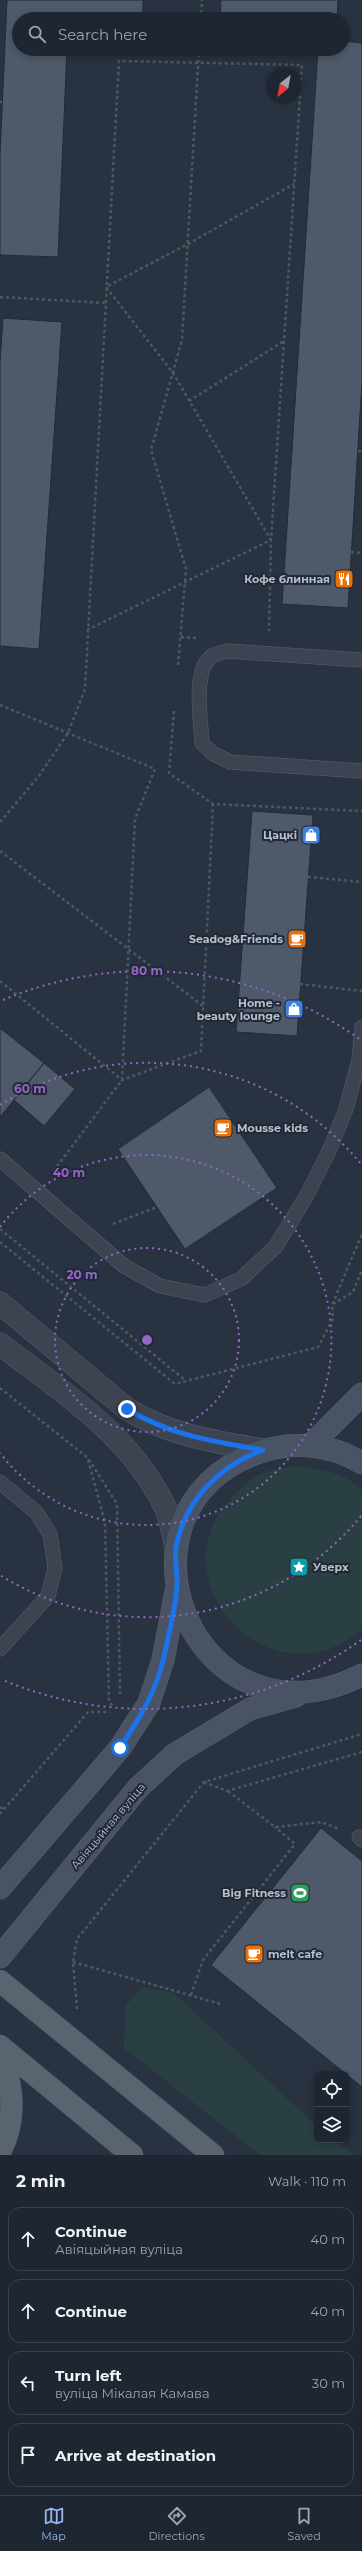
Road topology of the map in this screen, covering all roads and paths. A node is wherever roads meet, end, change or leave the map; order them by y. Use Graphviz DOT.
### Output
graph roads {
  1 [pos="202,0"];
  2 [pos="201,12"];
  3 [pos="199,56"];
  4 [pos="198,64"];
  5 [pos="294,184"];
  6 [pos="188,244"];
  7 [pos="106,287"];
  8 [pos="0,297"];
  9 [pos="106,303"];
  10 [pos="284,341"];
  11 [pos="173,373"];
  12 [pos="189,401"];
  13 [pos="358,451"];
  14 [pos="362,451"];
  15 [pos="271,540"];
  16 [pos="351,552"];
  17 [pos="362,553"];
  18 [pos="185,584"];
  19 [pos="87,630"];
  20 [pos="269,634"];
  21 [pos="362,660"];
  22 [pos="178,669"];
  23 [pos="0,704"];
  24 [pos="175,709"];
  25 [pos="68,733"];
  26 [pos="362,772"];
  27 [pos="212,804"];
  28 [pos="362,810"];
  29 [pos="0,822"];
  30 [pos="0,851"];
  31 [pos="308,877"];
  32 [pos="362,882"];
  33 [pos="129,948"];
  34 [pos="0,981"];
  35 [pos="300,984"];
  36 [pos="362,991"];
  37 [pos="203,1006"];
  38 [pos="362,1027"];
  39 [pos="122,1080"];
  40 [pos="0,1159"];
  41 [pos="38,1192"];
  42 [pos="157,1207"];
  43 [pos="0,1229"];
  44 [pos="87,1234"];
  45 [pos="362,1234"];
  46 [pos="0,1242"];
  47 [pos="362,1270"];
  48 [pos="0,1303"];
  49 [pos="332,1305"];
  50 [pos="0,1344"];
  51 [pos="187,1381"];
  52 [pos="0,1388"];
  53 [pos="362,1394"];
  54 [pos="310,1446"];
  55 [pos="263,1450"];
  56 [pos="88,1458"];
  57 [pos="362,1463"];
  58 [pos="0,1482"];
  59 [pos="176,1548"];
  60 [pos="177,1586"];
  61 [pos="0,1649"];
  62 [pos="357,1680"];
  63 [pos="304,1693"];
  64 [pos="120,1697"];
  65 [pos="114,1712"];
  66 [pos="120,1713"];
  67 [pos="362,1734"];
  68 [pos="362,1752"];
  69 [pos="204,1782"];
  70 [pos="227,1791"];
  71 [pos="6,1807"];
  72 [pos="0,1808"];
  73 [pos="0,1814"];
  74 [pos="274,1828"];
  75 [pos="360,1839"];
  76 [pos="0,1888"];
  77 [pos="0,1957"];
  78 [pos="0,1981"];
  79 [pos="191,1995"];
  80 [pos="221,2004"];
  81 [pos="0,2046"];
  82 [pos="0,2152"];
  83 [pos="132,2155"];
  84 [pos="212,2155"];
  1 -- 2 [label="path"];
  3 -- 4 [label="path"];
  4 -- 5 [label="path"];
  4 -- 6 [label="path"];
  4 -- 7 [label="path"];
  5 -- 6 [label="path"];
  5 -- 10 [label="path"];
  6 -- 7 [label="path"];
  6 -- 11 [label="path"];
  7 -- 9 [label="path"];
  7 -- 11 [label="path"];
  8 -- 9 [label="path"];
  9 -- 19 [label="path"];
  10 -- 12 [label="path"];
  10 -- 15 [label="path"];
  11 -- 12 [label="path"];
  11 -- 18 [label="path"];
  12 -- 15 [label="path"];
  13 -- 14 [label="path"];
  15 -- 18 [label="path"];
  15 -- 20 [label="path"];
  16 -- 17 [label="path"];
  18 -- 19 [label="path"];
  18 -- 22 [label="path"];
  19 -- 25 [label="path"];
  21 -- 26 [label="lane"];
  23 -- 25 [label="path"];
  24 -- 27 [label="path"];
  25 -- 29 [label="path"];
  25 -- 33 [label="path"];
  27 -- 28 [label="path"];
  27 -- 37 [label="path"];
  30 -- 33 [label="path"];
  31 -- 32 [label="path"];
  33 -- 37 [label="path"];
  33 -- 39 [label="path"];
  34 -- 39 [label="path"];
  35 -- 36 [label="path"];
  37 -- 39 [label="path"];
  38 -- 44 [label="lane"];
  39 -- 41 [label="path"];
  40 -- 41 [label="lane"];
  41 -- 44 [label="lane"];
  42 -- 44 [label="path"];
  43 -- 51 [label="path"];
  45 -- 49 [label="path"];
  46 -- 51 [label="path"];
  47 -- 49 [label="path"];
  48 -- 55 [label="street"];
  49 -- 51 [label="path"];
  50 -- 59 [label="street"];
  52 -- 56 [label="path"];
  53 -- 54 [label="main road"];
  54 -- 55 [label="main road"];
  54 -- 57 [label="main road"];
  55 -- 59 [label="main road"];
  56 -- 64 [label="path"];
  56 -- 66 [label="path"];
  58 -- 61 [label="lane"];
  59 -- 60 [label="main road"];
  60 -- 63 [label="main road"];
  60 -- 76 [label="main road"];
  62 -- 63 [label="main road, Авіяцыйная вуліца"];
  63 -- 77 [label="main road, Авіяцыйная вуліца"];
  65 -- 71 [label="path"];
  67 -- 69 [label="path"];
  68 -- 70 [label="path"];
  69 -- 70 [label="path"];
  69 -- 79 [label="path"];
  70 -- 74 [label="path"];
  71 -- 72 [label="path"];
  71 -- 73 [label="path"];
  74 -- 75 [label="path"];
  74 -- 79 [label="path"];
  78 -- 84 [label="main road"];
  79 -- 80 [label="path"];
  81 -- 82 [label="main road"];
  81 -- 83 [label="main road"];
}
